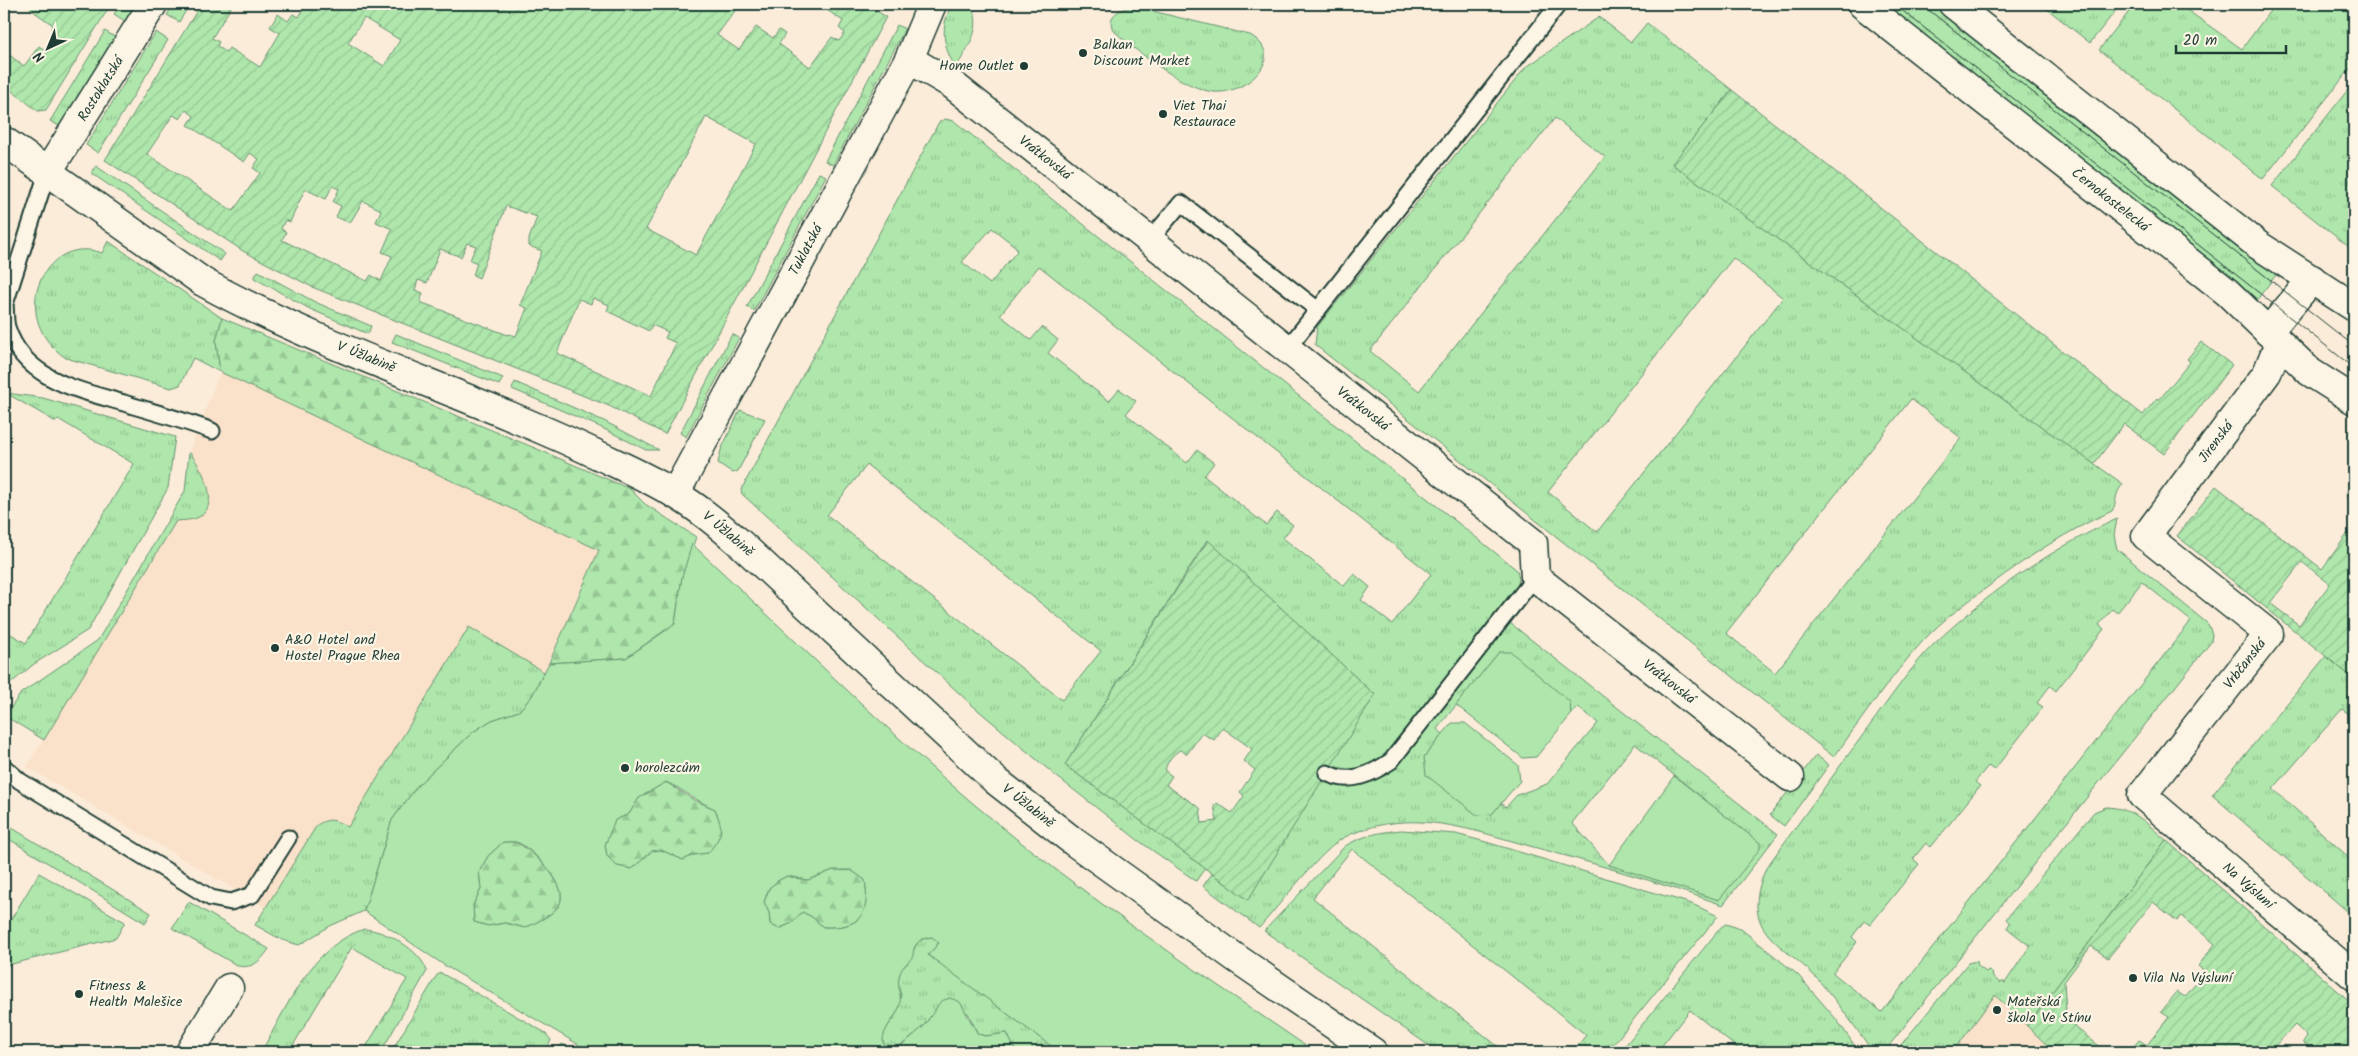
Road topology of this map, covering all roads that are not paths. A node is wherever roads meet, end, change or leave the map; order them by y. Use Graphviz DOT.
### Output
graph roads {
  1 [pos="153,4"];
  2 [pos="932,4"];
  3 [pos="1556,4"];
  4 [pos="1862,4"];
  5 [pos="1953,4"];
  6 [pos="909,59"];
  7 [pos="4,142"];
  8 [pos="47,173"];
  9 [pos="1150,240"];
  10 [pos="2312,279"];
  11 [pos="2354,307"];
  12 [pos="1318,310"];
  13 [pos="2274,338"];
  14 [pos="1287,349"];
  15 [pos="10,350"];
  16 [pos="2354,400"];
  17 [pos="212,431"];
  18 [pos="675,494"];
  19 [pos="2146,536"];
  20 [pos="1535,577"];
  21 [pos="4,767"];
  22 [pos="1327,772"];
  23 [pos="1790,777"];
  24 [pos="2142,795"];
  25 [pos="288,838"];
  26 [pos="2354,976"];
  27 [pos="228,988"];
  28 [pos="190,1052"];
  29 [pos="1373,1052"];
  1 -- 8 [label="street, Rostoklatská"];
  2 -- 6 [label="street, Tuklatská"];
  3 -- 12 [label="lane"];
  4 -- 13 [label="street, Černokostelecká"];
  5 -- 10 [label="street"];
  6 -- 9 [label="street, Vrátkovská"];
  6 -- 18 [label="street, Tuklatská"];
  7 -- 8 [label="street, V Úžlabině"];
  8 -- 15 [label="lane"];
  8 -- 18 [label="street, V Úžlabině"];
  9 -- 12 [label="lane"];
  9 -- 14 [label="street, Vrátkovská"];
  10 -- 11 [label="street"];
  10 -- 13 [label="street, Jirenská"];
  12 -- 14 [label="lane"];
  13 -- 16 [label="street, Černokostelecká"];
  13 -- 19 [label="street, Jirenská"];
  14 -- 20 [label="street, Vrátkovská"];
  15 -- 17 [label="lane"];
  18 -- 29 [label="street, V Úžlabině"];
  19 -- 24 [label="street, Vrbčanská"];
  20 -- 22 [label="lane"];
  20 -- 23 [label="street, Vrátkovská"];
  21 -- 25 [label="lane"];
  24 -- 26 [label="street, Na Výsluní"];
  27 -- 28 [label="street"];
}
